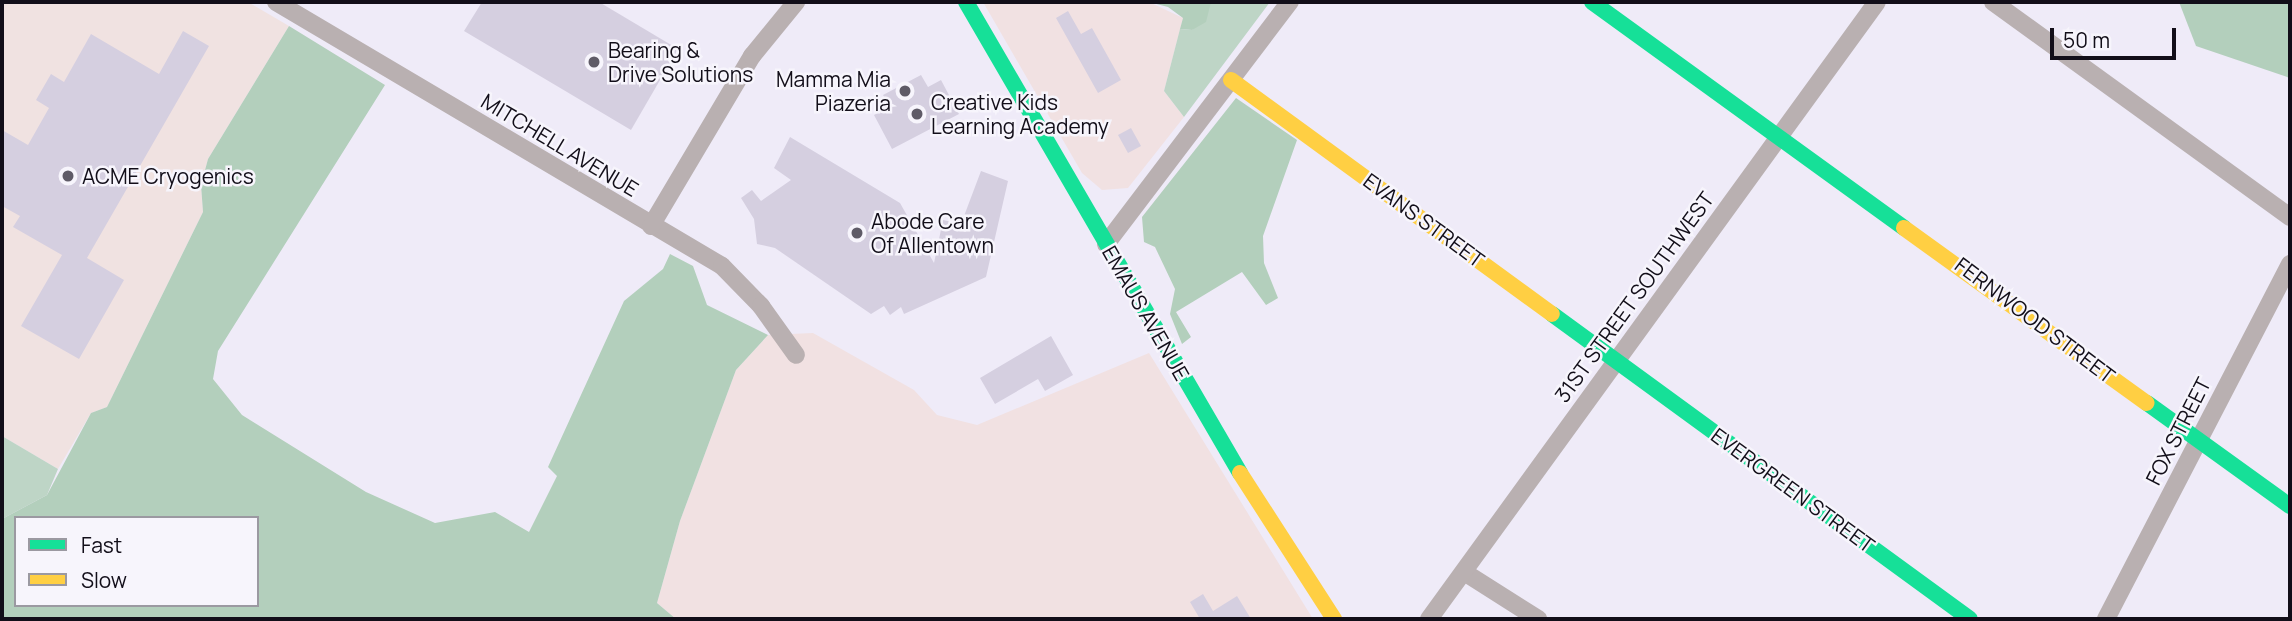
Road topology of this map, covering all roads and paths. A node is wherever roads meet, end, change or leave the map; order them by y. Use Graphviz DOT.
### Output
graph roads {
  1 [pos="276,2"];
  2 [pos="796,2"];
  3 [pos="966,2"];
  4 [pos="1290,2"];
  5 [pos="1592,2"];
  6 [pos="1877,2"];
  7 [pos="1993,2"];
  8 [pos="1231,80"];
  9 [pos="1778,137"];
  10 [pos="2290,217"];
  11 [pos="651,226"];
  12 [pos="1106,244"];
  13 [pos="2290,264"];
  14 [pos="796,355"];
  15 [pos="1617,360"];
  16 [pos="2199,440"];
  17 [pos="2290,506"];
  18 [pos="1464,572"];
  19 [pos="1334,619"];
  20 [pos="1429,619"];
  21 [pos="1538,619"];
  22 [pos="1970,619"];
  23 [pos="2106,619"];
  1 -- 11 [label="street, MITCHELL AVENUE"];
  2 -- 11 [label="street"];
  3 -- 12 [label="street, EMAUS AVENUE"];
  4 -- 8 [label="street"];
  5 -- 9 [label="street, FERNWOOD STREET"];
  6 -- 9 [label="street, 31ST STREET SOUTHWEST"];
  7 -- 10 [label="street"];
  8 -- 12 [label="street"];
  8 -- 15 [label="street, EVANS STREET"];
  9 -- 15 [label="street, 31ST STREET SOUTHWEST"];
  9 -- 16 [label="street, FERNWOOD STREET"];
  11 -- 14 [label="street, MITCHELL AVENUE"];
  12 -- 19 [label="street, EMAUS AVENUE"];
  13 -- 16 [label="street, FOX STREET"];
  15 -- 18 [label="street, 31ST STREET SOUTHWEST"];
  15 -- 22 [label="street, EVERGREEN STREET"];
  16 -- 17 [label="street, FERNWOOD STREET"];
  16 -- 23 [label="street, FOX STREET"];
  18 -- 20 [label="street, 31ST STREET SOUTHWEST"];
  18 -- 21 [label="street"];
}
